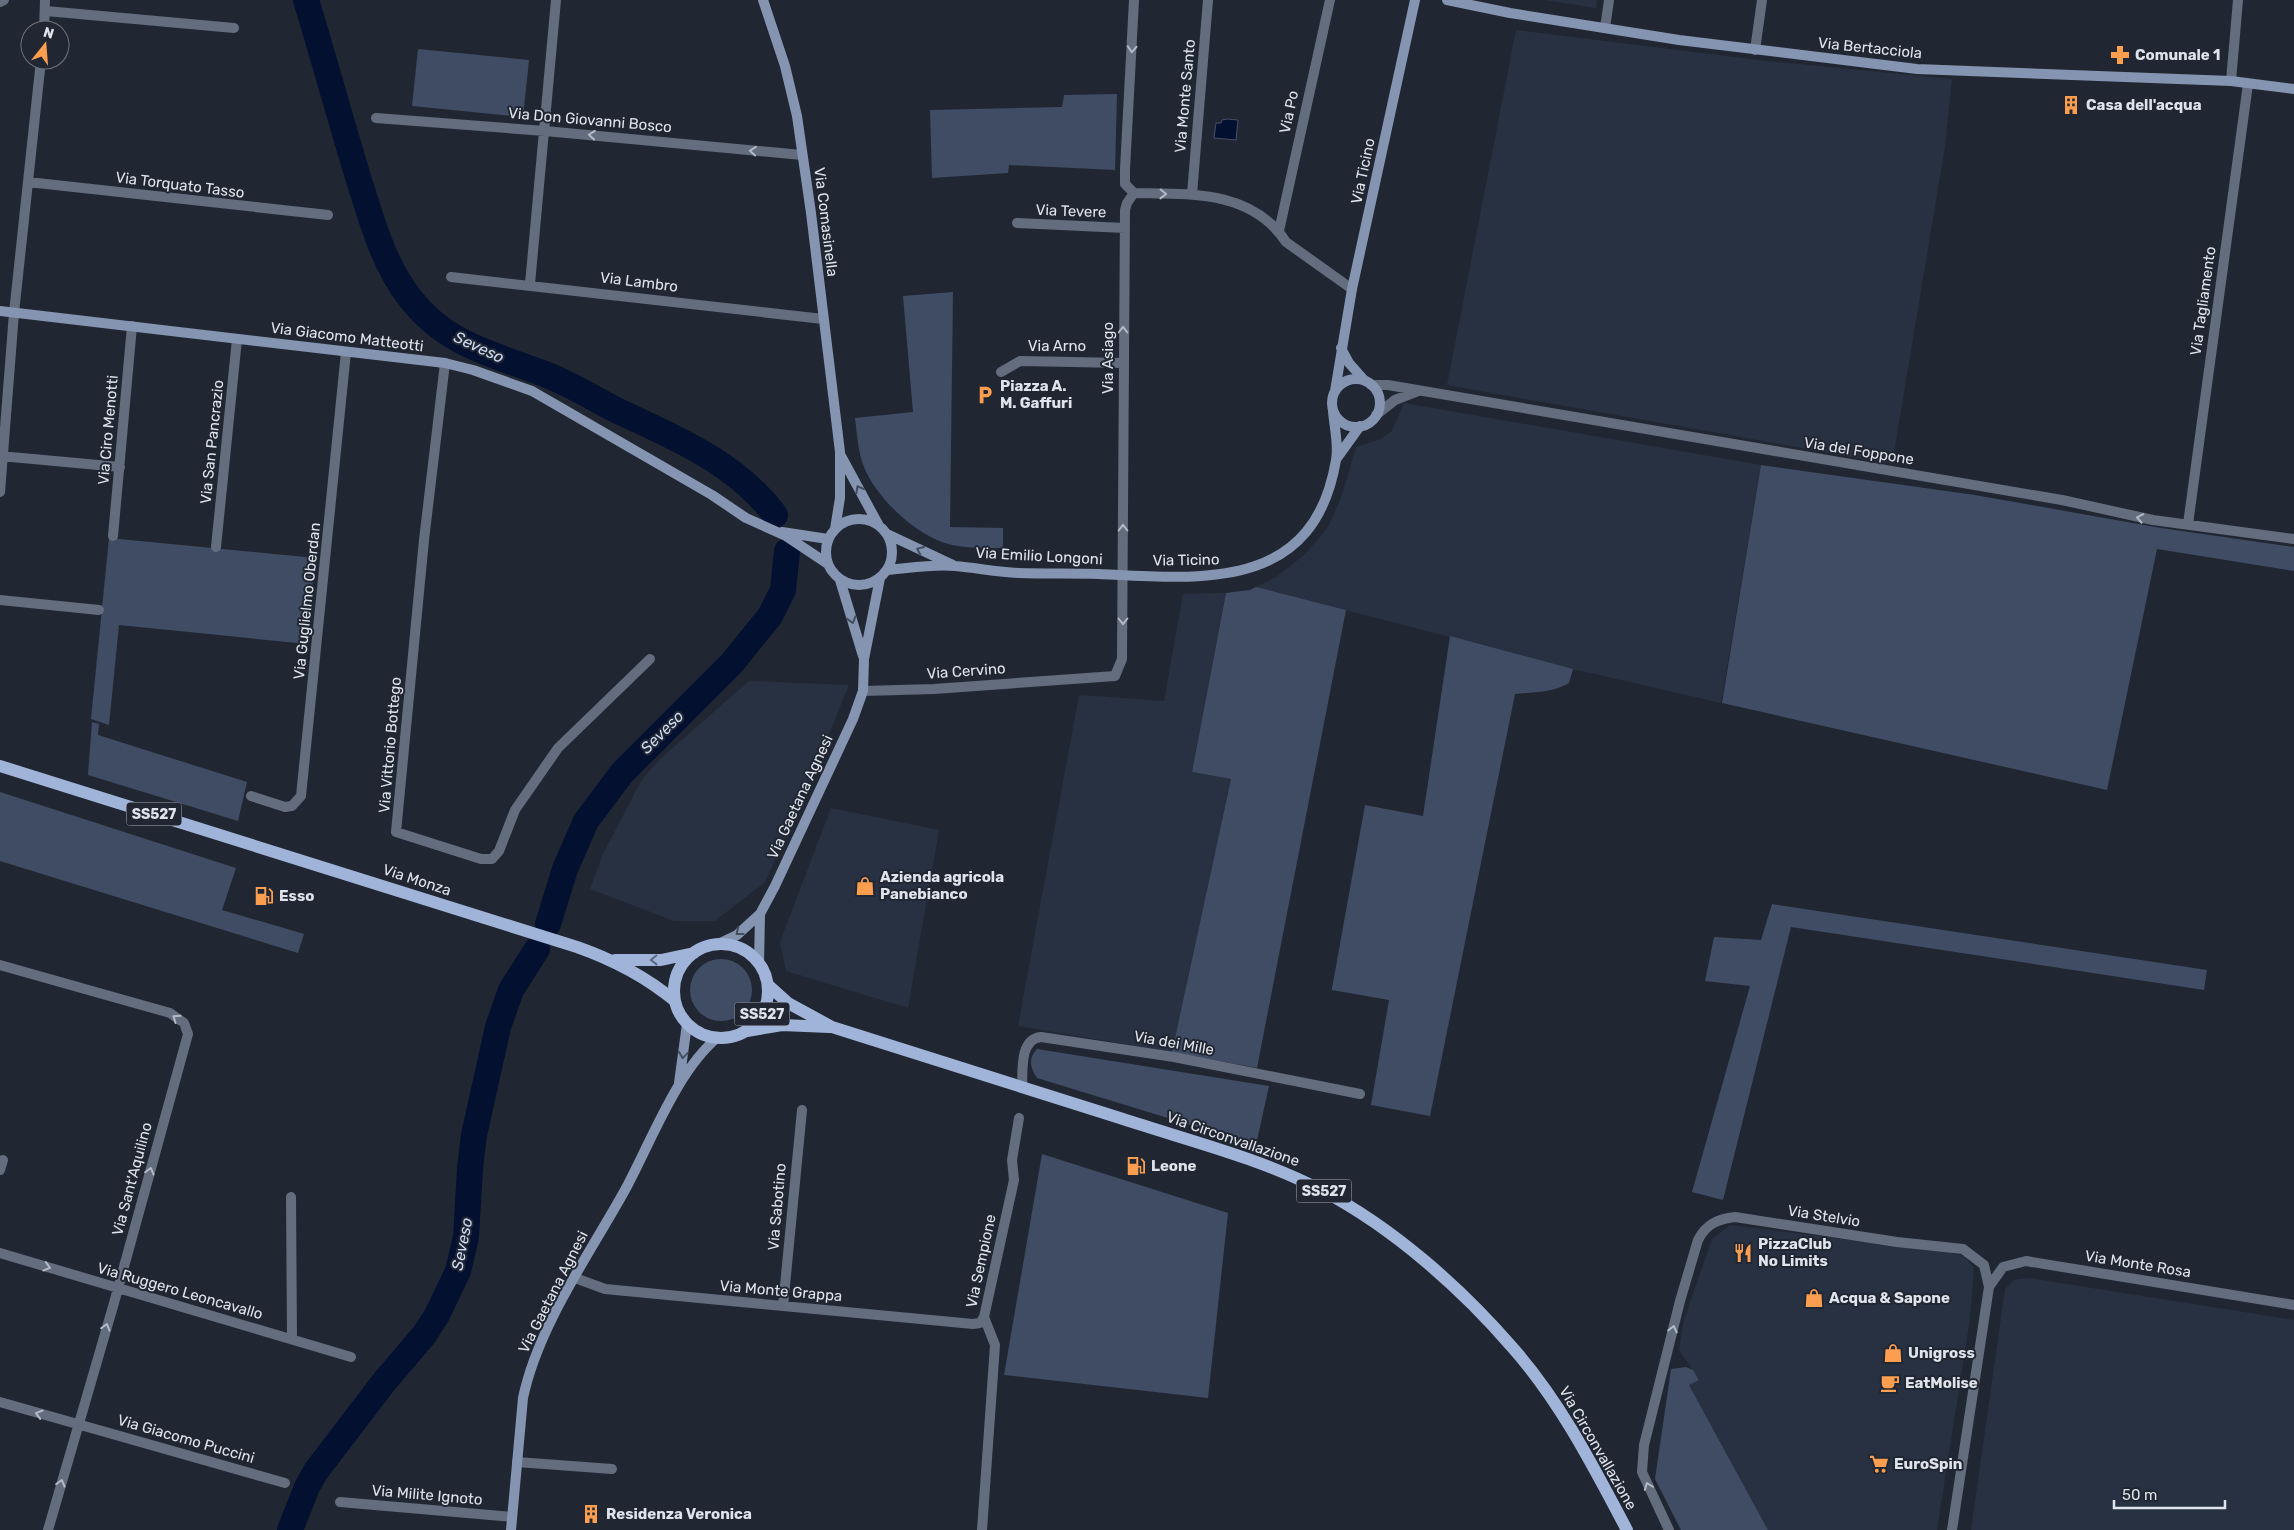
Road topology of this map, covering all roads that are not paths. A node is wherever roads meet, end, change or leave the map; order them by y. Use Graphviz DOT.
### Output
graph roads {
  1 [pos="4,0"];
  2 [pos="45,0"];
  3 [pos="556,0"];
  4 [pos="763,0"];
  5 [pos="1134,0"];
  6 [pos="1208,0"];
  7 [pos="1330,0"];
  8 [pos="1415,0"];
  9 [pos="1447,0"];
  10 [pos="1609,0"];
  11 [pos="1762,0"];
  12 [pos="2238,0"];
  13 [pos="0,2"];
  14 [pos="46,11"];
  15 [pos="45,20"];
  16 [pos="234,28"];
  17 [pos="1605,28"];
  18 [pos="1755,50"];
  19 [pos="40,70"];
  20 [pos="2231,82"];
  21 [pos="2248,84"];
  22 [pos="2294,90"];
  23 [pos="376,118"];
  24 [pos="546,131"];
  25 [pos="802,155"];
  26 [pos="28,182"];
  27 [pos="1134,193"];
  28 [pos="1192,194"];
  29 [pos="328,215"];
  30 [pos="1017,224"];
  31 [pos="1125,228"];
  32 [pos="1279,231"];
  33 [pos="451,277"];
  34 [pos="530,284"];
  35 [pos="1352,290"];
  36 [pos="0,311"];
  37 [pos="14,313"];
  38 [pos="823,319"];
  39 [pos="132,326"];
  40 [pos="237,339"];
  41 [pos="1341,348"];
  42 [pos="346,352"];
  43 [pos="445,363"];
  44 [pos="1124,363"];
  45 [pos="1001,372"];
  46 [pos="1367,382"];
  47 [pos="1335,391"];
  48 [pos="1419,391"];
  49 [pos="1333,411"];
  50 [pos="1376,415"];
  51 [pos="1360,426"];
  52 [pos="840,452"];
  53 [pos="1,456"];
  54 [pos="1336,458"];
  55 [pos="120,467"];
  56 [pos="0,492"];
  57 [pos="2188,524"];
  58 [pos="879,525"];
  59 [pos="772,529"];
  60 [pos="835,529"];
  61 [pos="886,534"];
  62 [pos="113,536"];
  63 [pos="828,539"];
  64 [pos="2294,539"];
  65 [pos="216,547"];
  66 [pos="828,564"];
  67 [pos="954,566"];
  68 [pos="888,570"];
  69 [pos="1123,576"];
  70 [pos="880,578"];
  71 [pos="840,580"];
  72 [pos="0,600"];
  73 [pos="99,610"];
  74 [pos="650,659"];
  75 [pos="864,659"];
  76 [pos="1070,678"];
  77 [pos="863,691"];
  78 [pos="0,766"];
  79 [pos="251,796"];
  80 [pos="760,914"];
  81 [pos="716,945"];
  82 [pos="694,953"];
  83 [pos="612,960"];
  84 [pos="759,964"];
  85 [pos="0,965"];
  86 [pos="768,985"];
  87 [pos="675,1000"];
  88 [pos="687,1024"];
  89 [pos="832,1027"];
  90 [pos="746,1031"];
  91 [pos="717,1038"];
  92 [pos="678,1086"];
  93 [pos="1022,1088"];
  94 [pos="1360,1094"];
  95 [pos="802,1110"];
  96 [pos="1020,1118"];
  97 [pos="291,1197"];
  98 [pos="0,1253"];
  99 [pos="575,1278"];
  100 [pos="1989,1287"];
  101 [pos="118,1288"];
  102 [pos="2294,1305"];
  103 [pos="783,1306"];
  104 [pos="984,1318"];
  105 [pos="292,1339"];
  106 [pos="351,1357"];
  107 [pos="0,1402"];
  108 [pos="78,1425"];
  109 [pos="517,1462"];
  110 [pos="612,1469"];
  111 [pos="285,1483"];
  112 [pos="340,1502"];
  113 [pos="512,1517"];
  114 [pos="48,1530"];
  115 [pos="511,1530"];
  116 [pos="982,1530"];
  117 [pos="1627,1530"];
  118 [pos="1669,1530"];
  119 [pos="1952,1530"];
  1 -- 13 [label="street"];
  2 -- 14 [label="street"];
  3 -- 24 [label="street"];
  4 -- 25 [label="street, Via Comasinella"];
  5 -- 27 [label="street, one-way"];
  6 -- 28 [label="street, Via Monte Santo"];
  7 -- 32 [label="street, Via Po"];
  8 -- 35 [label="street, Via Ticino"];
  9 -- 17 [label="street, Via Bertacciola"];
  10 -- 17 [label="street"];
  11 -- 18 [label="street"];
  12 -- 20 [label="street"];
  14 -- 15 [label="street"];
  14 -- 16 [label="street"];
  17 -- 18 [label="street, Via Bertacciola"];
  18 -- 20 [label="street, Via Bertacciola"];
  19 -- 26 [label="street"];
  20 -- 21 [label="street, Via Bertacciola"];
  21 -- 22 [label="street, Via Bertacciola"];
  21 -- 57 [label="street, Via Tagliamento"];
  23 -- 24 [label="street, Via Don Giovanni Bosco"];
  25 -- 24 [label="street, Via Don Giovanni Bosco, one-way"];
  24 -- 34 [label="street"];
  25 -- 38 [label="street, Via Comasinella"];
  26 -- 29 [label="street, Via Torquato Tasso"];
  26 -- 37 [label="street"];
  27 -- 28 [label="street, one-way"];
  27 -- 31 [label="street, Via Asiago"];
  28 -- 32 [label="street"];
  30 -- 31 [label="street, Via Tevere"];
  44 -- 31 [label="street, Via Asiago, one-way"];
  32 -- 35 [label="street"];
  33 -- 34 [label="street, Via Lambro"];
  34 -- 38 [label="street, Via Lambro"];
  35 -- 41 [label="street, Via Ticino"];
  36 -- 37 [label="street, Via Giacomo Matteotti"];
  37 -- 39 [label="street, Via Giacomo Matteotti"];
  37 -- 53 [label="street"];
  38 -- 52 [label="street, Via Comasinella"];
  39 -- 40 [label="street, Via Giacomo Matteotti"];
  39 -- 55 [label="street, Via Ciro Menotti"];
  40 -- 42 [label="street, Via Giacomo Matteotti"];
  40 -- 65 [label="street, Via San Pancrazio"];
  41 -- 46 [label="street"];
  41 -- 47 [label="street, Via Ticino"];
  42 -- 43 [label="street, Via Giacomo Matteotti"];
  42 -- 79 [label="street, Via Guglielmo Oberdan"];
  43 -- 59 [label="street, Via Giacomo Matteotti"];
  43 -- 74 [label="street, Via Vittorio Bottego"];
  44 -- 45 [label="street, Via Arno"];
  69 -- 44 [label="street, Via Asiago, one-way"];
  46 -- 47 [label="street"];
  46 -- 48 [label="street, Via del Foppone"];
  46 -- 50 [label="street"];
  47 -- 49 [label="street"];
  48 -- 50 [label="street"];
  57 -- 48 [label="street, Via del Foppone, one-way"];
  49 -- 51 [label="street"];
  49 -- 54 [label="street, Via Ticino"];
  50 -- 51 [label="street"];
  51 -- 54 [label="street, Via Ticino"];
  58 -- 52 [label="street, Via Comasinella, one-way"];
  52 -- 60 [label="street, Via Comasinella"];
  53 -- 55 [label="street"];
  53 -- 56 [label="street"];
  54 -- 69 [label="street, Via Ticino"];
  55 -- 62 [label="street, Via Ciro Menotti"];
  57 -- 64 [label="street, Via del Foppone"];
  58 -- 60 [label="street"];
  58 -- 61 [label="street"];
  59 -- 63 [label="street, Via Giacomo Matteotti"];
  59 -- 66 [label="street, Via Giacomo Matteotti"];
  60 -- 63 [label="street"];
  67 -- 61 [label="street, Via Emilio Longoni, one-way"];
  61 -- 68 [label="street"];
  63 -- 66 [label="street"];
  66 -- 71 [label="street"];
  67 -- 68 [label="street, Via Emilio Longoni"];
  67 -- 69 [label="street, Via Emilio Longoni"];
  68 -- 70 [label="street"];
  69 -- 76 [label="street, Via Asiago, one-way"];
  70 -- 71 [label="street"];
  70 -- 75 [label="street"];
  71 -- 75 [label="street, one-way"];
  72 -- 73 [label="street"];
  75 -- 77 [label="street"];
  76 -- 77 [label="street, Via Cervino"];
  77 -- 80 [label="street, Via Gaetana Agnesi"];
  78 -- 83 [label="main road, Via Monza / SS527"];
  80 -- 81 [label="street, Via Gaetana Agnesi, one-way"];
  80 -- 84 [label="street, Via Gaetana Agnesi"];
  81 -- 82 [label="main road, SS527"];
  81 -- 84 [label="main road, SS527"];
  82 -- 83 [label="main road, SS527, one-way"];
  82 -- 87 [label="main road"];
  83 -- 87 [label="main road, SS527"];
  84 -- 86 [label="main road, SS527"];
  101 -- 85 [label="street, Via Sant'Aquilino, one-way"];
  86 -- 89 [label="main road, Via Circonvallazione / SS527"];
  86 -- 90 [label="main road, SS527"];
  87 -- 88 [label="main road, SS527"];
  88 -- 91 [label="main road, SS527"];
  88 -- 92 [label="street, Via Gaetana Agnesi, one-way"];
  89 -- 90 [label="main road, Via Circonvallazione / SS527"];
  89 -- 93 [label="main road, Via Circonvallazione / SS527"];
  90 -- 91 [label="main road, SS527"];
  91 -- 92 [label="street, Via Gaetana Agnesi"];
  92 -- 99 [label="street, Via Gaetana Agnesi"];
  93 -- 94 [label="street, Via dei Mille"];
  93 -- 117 [label="main road, Via Circonvallazione / SS527"];
  95 -- 103 [label="street, Via Sabotino"];
  96 -- 104 [label="street, Via Sempione"];
  97 -- 105 [label="street"];
  98 -- 101 [label="street, Via Ruggero Leoncavallo, one-way"];
  99 -- 103 [label="street, Via Monte Grappa"];
  99 -- 109 [label="street, Via Gaetana Agnesi"];
  100 -- 102 [label="street, Via Monte Rosa"];
  118 -- 100 [label="street, Via Stelvio, one-way"];
  100 -- 119 [label="street, Via Stelvio"];
  101 -- 105 [label="street, Via Ruggero Leoncavallo"];
  108 -- 101 [label="street, Via Sant'Aquilino, one-way"];
  103 -- 104 [label="street, Via Monte Grappa"];
  104 -- 116 [label="street, Via Sempione"];
  105 -- 106 [label="street, Via Ruggero Leoncavallo"];
  108 -- 107 [label="street, Via Giacomo Puccini, one-way"];
  108 -- 111 [label="street, Via Giacomo Puccini"];
  114 -- 108 [label="street, Via Sant'Aquilino, one-way"];
  109 -- 110 [label="street"];
  109 -- 113 [label="street, Via Gaetana Agnesi"];
  112 -- 113 [label="street, Via Milite Ignoto"];
  113 -- 115 [label="street, Via Gaetana Agnesi"];
}
